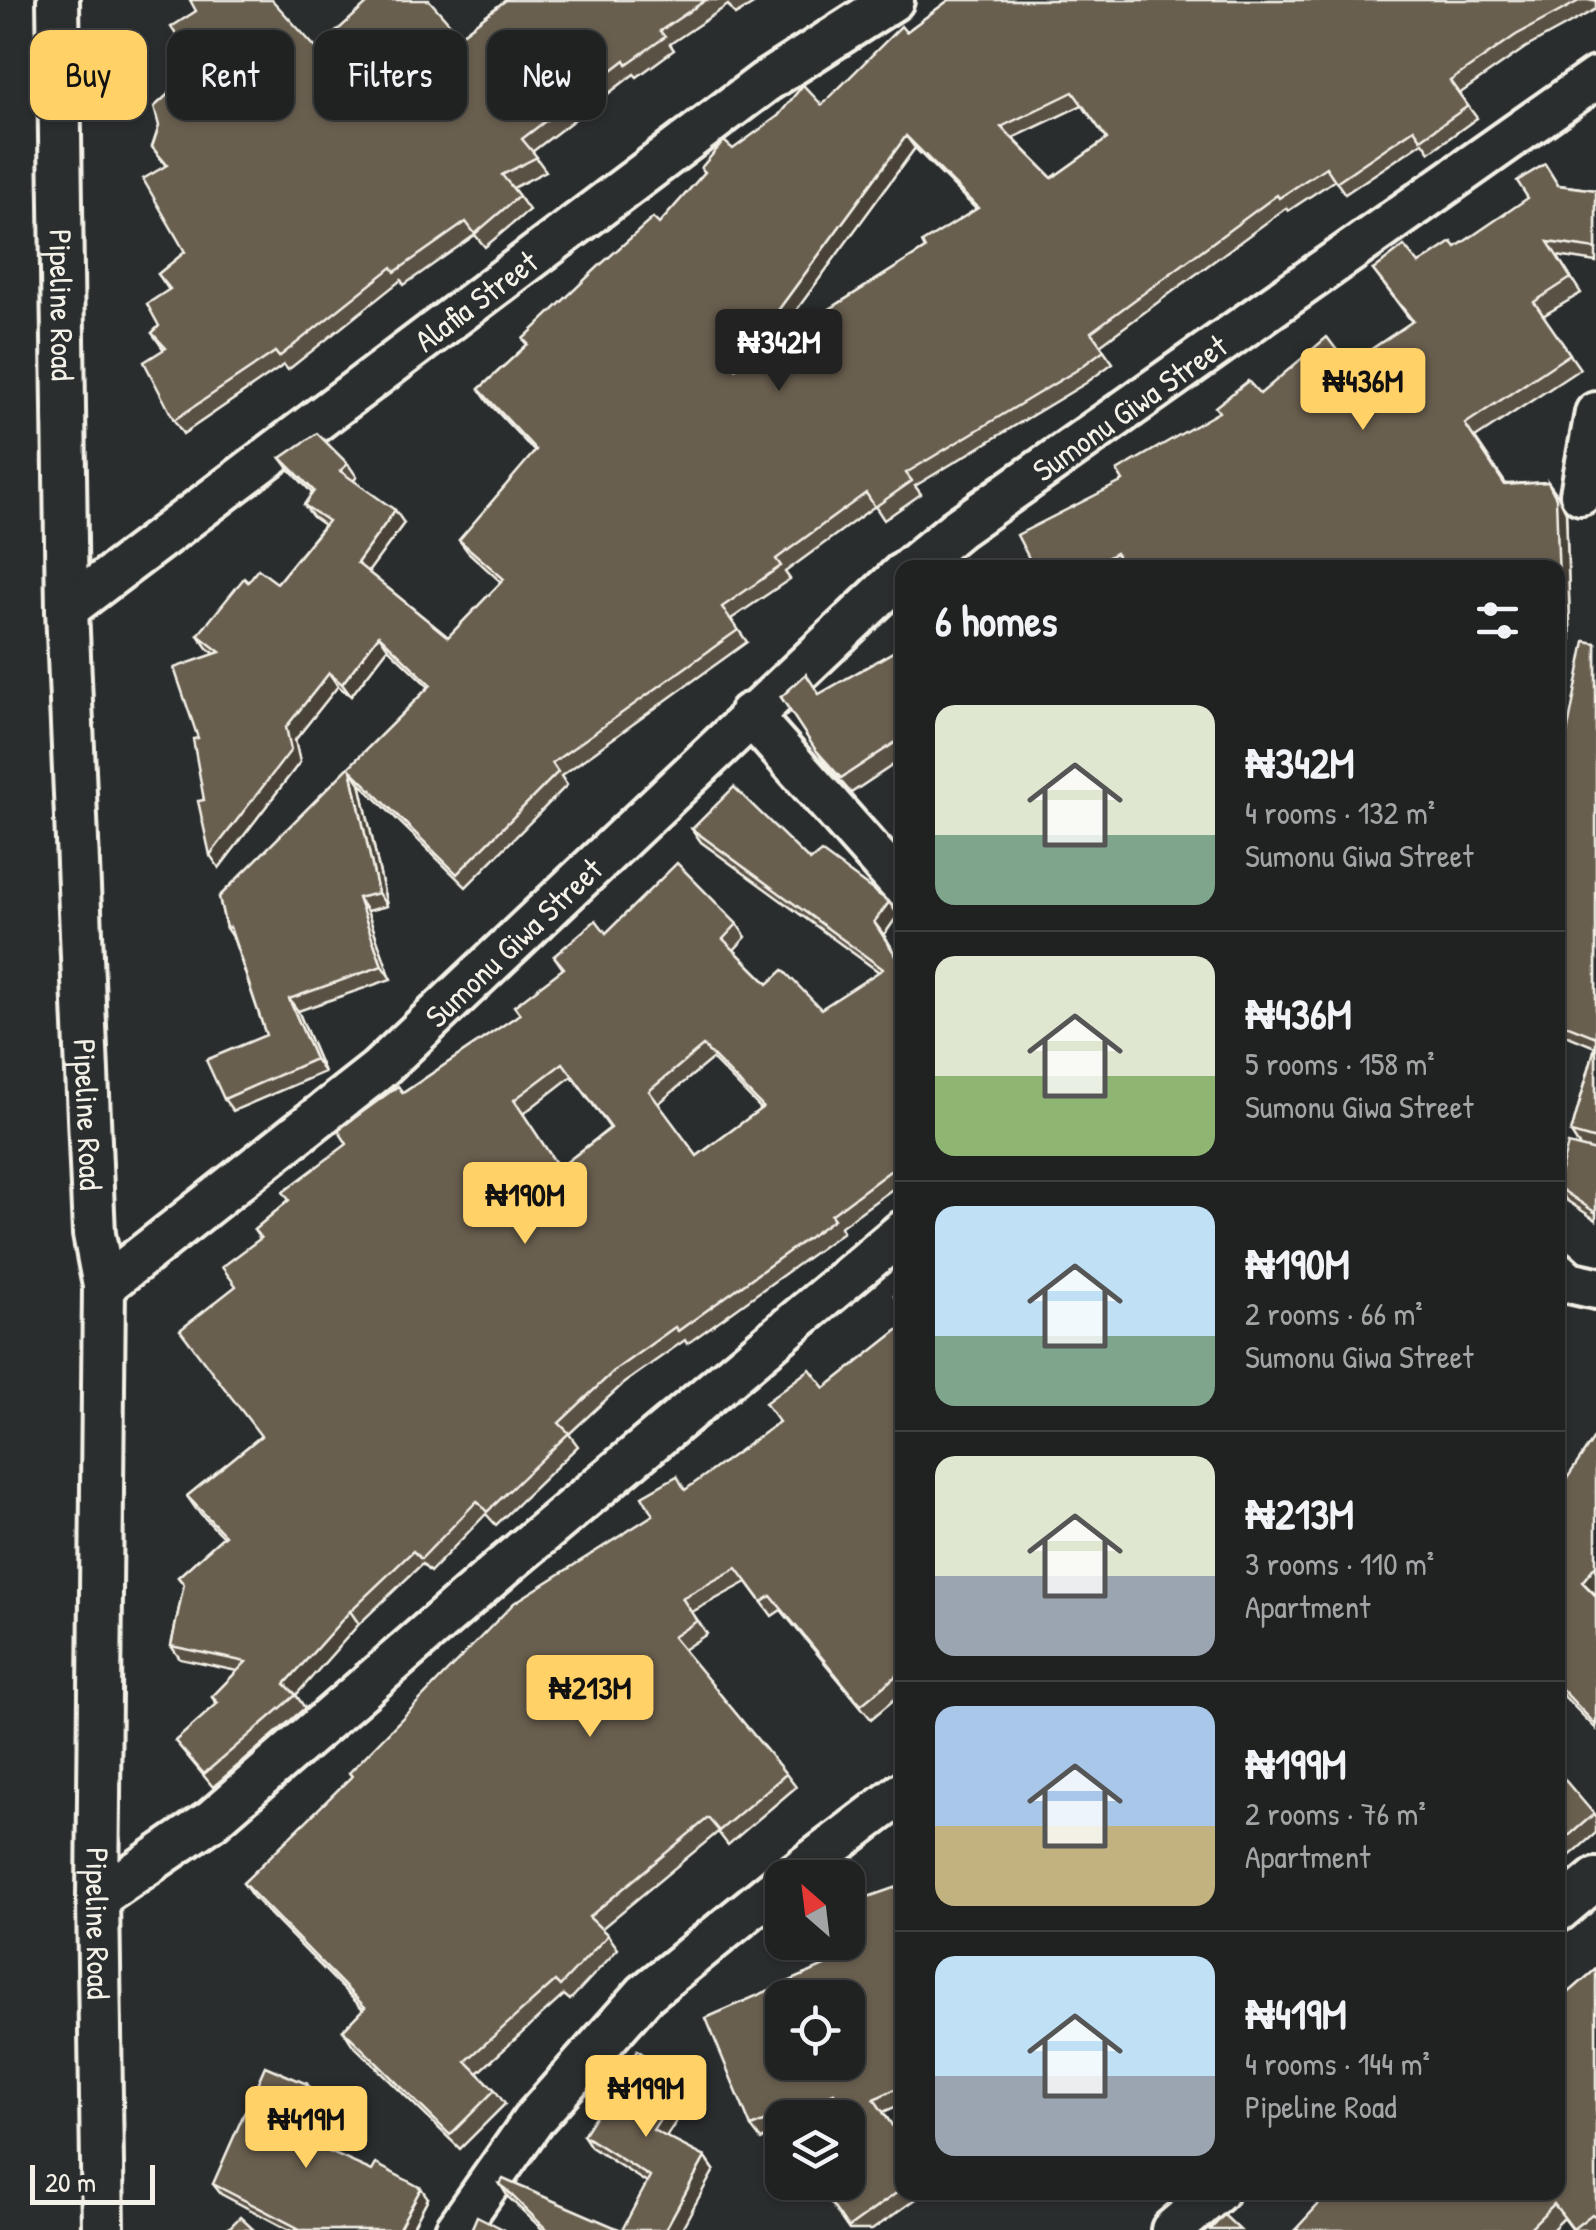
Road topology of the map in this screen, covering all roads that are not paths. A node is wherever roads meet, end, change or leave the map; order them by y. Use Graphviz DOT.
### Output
graph roads {
  1 [pos="58,0"];
  2 [pos="893,0"];
  3 [pos="1596,78"];
  4 [pos="1596,413"];
  5 [pos="1581,494"];
  6 [pos="920,560"];
  7 [pos="895,580"];
  8 [pos="68,609"];
  9 [pos="750,714"];
  10 [pos="895,878"];
  11 [pos="895,1238"];
  12 [pos="104,1286"];
  13 [pos="895,1798"];
  14 [pos="814,1860"];
  15 [pos="1596,1879"];
  16 [pos="98,1898"];
  17 [pos="765,1898"];
  18 [pos="1565,1905"];
  19 [pos="1208,2200"];
  20 [pos="103,2230"];
  21 [pos="456,2230"];
  22 [pos="1172,2230"];
  1 -- 8 [label="street, Pipeline Road"];
  2 -- 8 [label="street, Alafia Street"];
  3 -- 6 [label="street, Sumonu Giwa Street"];
  4 -- 5 [label="street"];
  7 -- 9 [label="street, Sumonu Giwa Street"];
  8 -- 12 [label="street, Pipeline Road"];
  9 -- 10 [label="street"];
  9 -- 12 [label="street, Sumonu Giwa Street"];
  11 -- 16 [label="street"];
  12 -- 16 [label="street, Pipeline Road"];
  13 -- 14 [label="street"];
  15 -- 18 [label="street"];
  16 -- 20 [label="street, Pipeline Road"];
  17 -- 21 [label="street"];
  19 -- 22 [label="street"];
}
